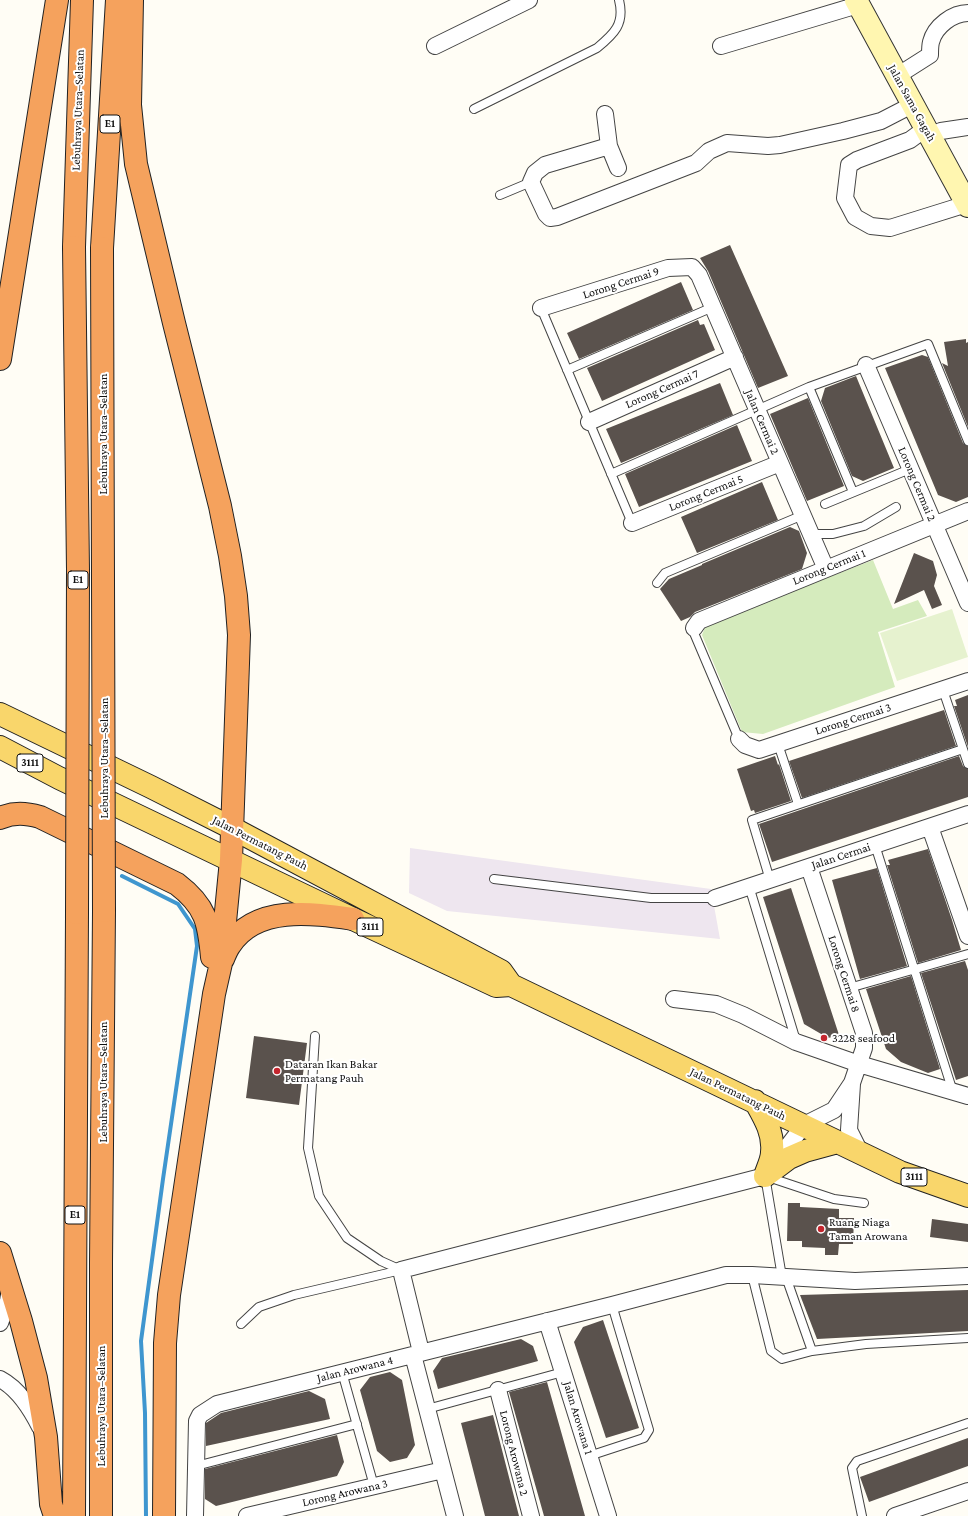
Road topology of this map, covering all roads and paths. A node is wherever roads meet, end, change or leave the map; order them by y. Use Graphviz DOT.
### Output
graph roads {
  1 [pos="57,0"];
  2 [pos="82,0"];
  3 [pos="117,0"];
  4 [pos="132,0"];
  5 [pos="529,0"];
  6 [pos="619,0"];
  7 [pos="857,3"];
  8 [pos="968,13"];
  9 [pos="435,46"];
  10 [pos="721,46"];
  11 [pos="897,76"];
  12 [pos="912,104"];
  13 [pos="474,109"];
  14 [pos="605,114"];
  15 [pos="968,127"];
  16 [pos="927,132"];
  17 [pos="609,146"];
  18 [pos="618,168"];
  19 [pos="531,182"];
  20 [pos="500,195"];
  21 [pos="967,205"];
  22 [pos="699,275"];
  23 [pos="541,308"];
  24 [pos="713,308"];
  25 [pos="735,357"];
  26 [pos="0,359"];
  27 [pos="866,366"];
  28 [pos="568,370"];
  29 [pos="809,387"];
  30 [pos="757,410"];
  31 [pos="589,422"];
  32 [pos="968,441"];
  33 [pos="780,463"];
  34 [pos="910,469"];
  35 [pos="612,474"];
  36 [pos="854,492"];
  37 [pos="825,504"];
  38 [pos="896,507"];
  39 [pos="968,511"];
  40 [pos="803,515"];
  41 [pos="632,523"];
  42 [pos="934,525"];
  43 [pos="811,534"];
  44 [pos="826,569"];
  45 [pos="656,583"];
  46 [pos="968,603"];
  47 [pos="694,628"];
  48 [pos="968,682"];
  49 [pos="943,690"];
  50 [pos="0,714"];
  51 [pos="739,739"];
  52 [pos="778,744"];
  53 [pos="0,747"];
  54 [pos="963,750"];
  55 [pos="968,764"];
  56 [pos="798,804"];
  57 [pos="968,814"];
  58 [pos="0,818"];
  59 [pos="930,826"];
  60 [pos="232,828"];
  61 [pos="875,845"];
  62 [pos="231,860"];
  63 [pos="809,867"];
  64 [pos="494,879"];
  65 [pos="770,880"];
  66 [pos="749,886"];
  67 [pos="715,898"];
  68 [pos="353,919"];
  69 [pos="966,926"];
  70 [pos="968,954"];
  71 [pos="221,963"];
  72 [pos="914,970"];
  73 [pos="512,985"];
  74 [pos="849,988"];
  75 [pos="214,994"];
  76 [pos="674,999"];
  77 [pos="315,1036"];
  78 [pos="796,1042"];
  79 [pos="859,1064"];
  80 [pos="852,1083"];
  81 [pos="960,1094"];
  82 [pos="755,1101"];
  83 [pos="804,1125"];
  84 [pos="838,1142"];
  85 [pos="861,1154"];
  86 [pos="764,1176"];
  87 [pos="967,1193"];
  88 [pos="864,1203"];
  89 [pos="0,1253"];
  90 [pos="401,1270"];
  91 [pos="752,1275"];
  92 [pos="968,1276"];
  93 [pos="784,1277"];
  94 [pos="10,1288"];
  95 [pos="612,1305"];
  96 [pos="547,1321"];
  97 [pos="0,1323"];
  98 [pos="241,1324"];
  99 [pos="968,1338"];
  100 [pos="812,1350"];
  101 [pos="417,1353"];
  102 [pos="342,1372"];
  103 [pos="563,1372"];
  104 [pos="0,1379"];
  105 [pos="498,1390"];
  106 [pos="427,1409"];
  107 [pos="968,1423"];
  108 [pos="357,1424"];
  109 [pos="46,1437"];
  110 [pos="589,1456"];
  111 [pos="196,1466"];
  112 [pos="443,1470"];
  113 [pos="374,1486"];
  114 [pos="968,1491"];
  115 [pos="54,1516"];
  116 [pos="74,1516"];
  117 [pos="101,1516"];
  118 [pos="164,1516"];
  119 [pos="195,1516"];
  120 [pos="247,1516"];
  121 [pos="456,1516"];
  122 [pos="530,1516"];
  123 [pos="608,1516"];
  124 [pos="862,1516"];
  125 [pos="895,1516"];
  1 -- 26 [label="highway"];
  2 -- 116 [label="highway, Lebuhraya Utara–Selatan / E1, bridge"];
  3 -- 117 [label="highway, Lebuhraya Utara–Selatan / E1, bridge"];
  4 -- 60 [label="highway"];
  5 -- 9 [label="street"];
  6 -- 13 [label="lane"];
  7 -- 10 [label="street"];
  7 -- 11 [label="street, Jalan Sama Gagah"];
  8 -- 11 [label="street"];
  11 -- 12 [label="street, Jalan Sama Gagah"];
  12 -- 16 [label="street, Jalan Sama Gagah"];
  12 -- 19 [label="street"];
  14 -- 17 [label="street"];
  15 -- 16 [label="street"];
  16 -- 21 [label="street, Jalan Sama Gagah"];
  16 -- 21 [label="street"];
  17 -- 18 [label="street"];
  17 -- 19 [label="street"];
  19 -- 20 [label="lane"];
  22 -- 23 [label="street, Lorong Cermai 9"];
  22 -- 24 [label="street, Jalan Cermai 2"];
  23 -- 28 [label="lane"];
  24 -- 25 [label="street, Jalan Cermai 2"];
  24 -- 28 [label="lane"];
  25 -- 30 [label="street, Jalan Cermai 2"];
  25 -- 31 [label="street, Lorong Cermai 7"];
  27 -- 29 [label="lane"];
  27 -- 32 [label="lane"];
  27 -- 34 [label="street, Lorong Cermai 2"];
  28 -- 31 [label="lane"];
  29 -- 30 [label="lane"];
  29 -- 36 [label="lane"];
  30 -- 33 [label="street, Jalan Cermai 2"];
  30 -- 35 [label="lane"];
  31 -- 35 [label="lane"];
  33 -- 40 [label="street, Jalan Cermai 2"];
  33 -- 41 [label="street, Lorong Cermai 5"];
  34 -- 36 [label="lane"];
  34 -- 42 [label="street, Lorong Cermai 2"];
  35 -- 41 [label="lane"];
  36 -- 37 [label="lane"];
  38 -- 43 [label="lane"];
  39 -- 42 [label="street, Lorong Cermai 1"];
  40 -- 43 [label="street, Jalan Cermai 2"];
  40 -- 45 [label="lane"];
  42 -- 44 [label="street, Lorong Cermai 1"];
  42 -- 46 [label="street, Lorong Cermai 2"];
  43 -- 44 [label="street, Jalan Cermai 2"];
  44 -- 47 [label="street, Lorong Cermai 1"];
  47 -- 51 [label="lane"];
  48 -- 49 [label="street, Lorong Cermai 3"];
  49 -- 52 [label="street, Lorong Cermai 3"];
  49 -- 54 [label="lane"];
  50 -- 60 [label="main road, Jalan Permatang Pauh / 3111"];
  51 -- 52 [label="street, Lorong Cermai 3"];
  52 -- 56 [label="lane"];
  53 -- 62 [label="main road, Jalan Permatang Pauh / 3111"];
  54 -- 55 [label="lane"];
  54 -- 56 [label="lane"];
  56 -- 65 [label="lane"];
  57 -- 59 [label="street, Jalan Cermai"];
  58 -- 75 [label="highway"];
  59 -- 61 [label="street, Jalan Cermai"];
  59 -- 69 [label="street"];
  60 -- 62 [label="highway"];
  60 -- 73 [label="main road, Jalan Permatang Pauh / 3111"];
  61 -- 63 [label="street, Jalan Cermai"];
  61 -- 72 [label="lane"];
  62 -- 68 [label="main road, Jalan Permatang Pauh / 3111"];
  62 -- 71 [label="highway"];
  63 -- 65 [label="street, Jalan Cermai"];
  63 -- 74 [label="street, Lorong Cermai 8"];
  64 -- 67 [label="lane"];
  65 -- 66 [label="street, Jalan Cermai"];
  66 -- 67 [label="street, Jalan Cermai"];
  66 -- 78 [label="lane"];
  68 -- 71 [label="highway"];
  68 -- 73 [label="main road, Jalan Permatang Pauh / 3111"];
  70 -- 72 [label="lane"];
  71 -- 75 [label="highway"];
  72 -- 74 [label="lane"];
  72 -- 81 [label="lane"];
  73 -- 82 [label="main road, Jalan Permatang Pauh / 3111"];
  74 -- 79 [label="street, Lorong Cermai 8"];
  75 -- 118 [label="highway"];
  76 -- 78 [label="street"];
  77 -- 90 [label="lane"];
  78 -- 79 [label="street"];
  79 -- 80 [label="street, Lorong Cermai 8"];
  79 -- 81 [label="street"];
  80 -- 83 [label="street, Lorong Cermai 8"];
  80 -- 85 [label="street, Lorong Cermai 8"];
  82 -- 83 [label="main road, Jalan Permatang Pauh / 3111"];
  82 -- 86 [label="main road"];
  83 -- 84 [label="main road, Jalan Permatang Pauh / 3111"];
  83 -- 86 [label="street"];
  84 -- 85 [label="main road, Jalan Permatang Pauh / 3111"];
  84 -- 86 [label="main road"];
  85 -- 87 [label="main road, Jalan Permatang Pauh / 3111"];
  86 -- 88 [label="lane"];
  86 -- 90 [label="street"];
  86 -- 93 [label="lane"];
  89 -- 94 [label="highway"];
  90 -- 98 [label="lane"];
  90 -- 101 [label="street"];
  91 -- 93 [label="street"];
  91 -- 95 [label="street"];
  91 -- 100 [label="lane"];
  92 -- 93 [label="street"];
  93 -- 100 [label="lane"];
  94 -- 97 [label="street"];
  94 -- 109 [label="highway"];
  95 -- 96 [label="street, Jalan Arowana 4"];
  95 -- 110 [label="lane"];
  96 -- 101 [label="street, Jalan Arowana 4"];
  96 -- 103 [label="street, Jalan Arowana 1"];
  99 -- 100 [label="lane"];
  101 -- 102 [label="street, Jalan Arowana 4"];
  101 -- 106 [label="street"];
  102 -- 108 [label="lane"];
  102 -- 111 [label="street, Jalan Arowana 4"];
  103 -- 105 [label="lane"];
  103 -- 110 [label="street, Jalan Arowana 1"];
  104 -- 109 [label="street"];
  105 -- 106 [label="lane"];
  105 -- 122 [label="street, Lorong Arowana 2"];
  106 -- 112 [label="street"];
  107 -- 124 [label="lane"];
  108 -- 111 [label="lane"];
  108 -- 113 [label="lane"];
  109 -- 115 [label="highway"];
  110 -- 123 [label="street, Jalan Arowana 1"];
  111 -- 119 [label="street, Jalan Arowana 4"];
  112 -- 113 [label="street, Lorong Arowana 3"];
  112 -- 121 [label="street"];
  113 -- 120 [label="street, Lorong Arowana 3"];
  114 -- 125 [label="street"];
}
